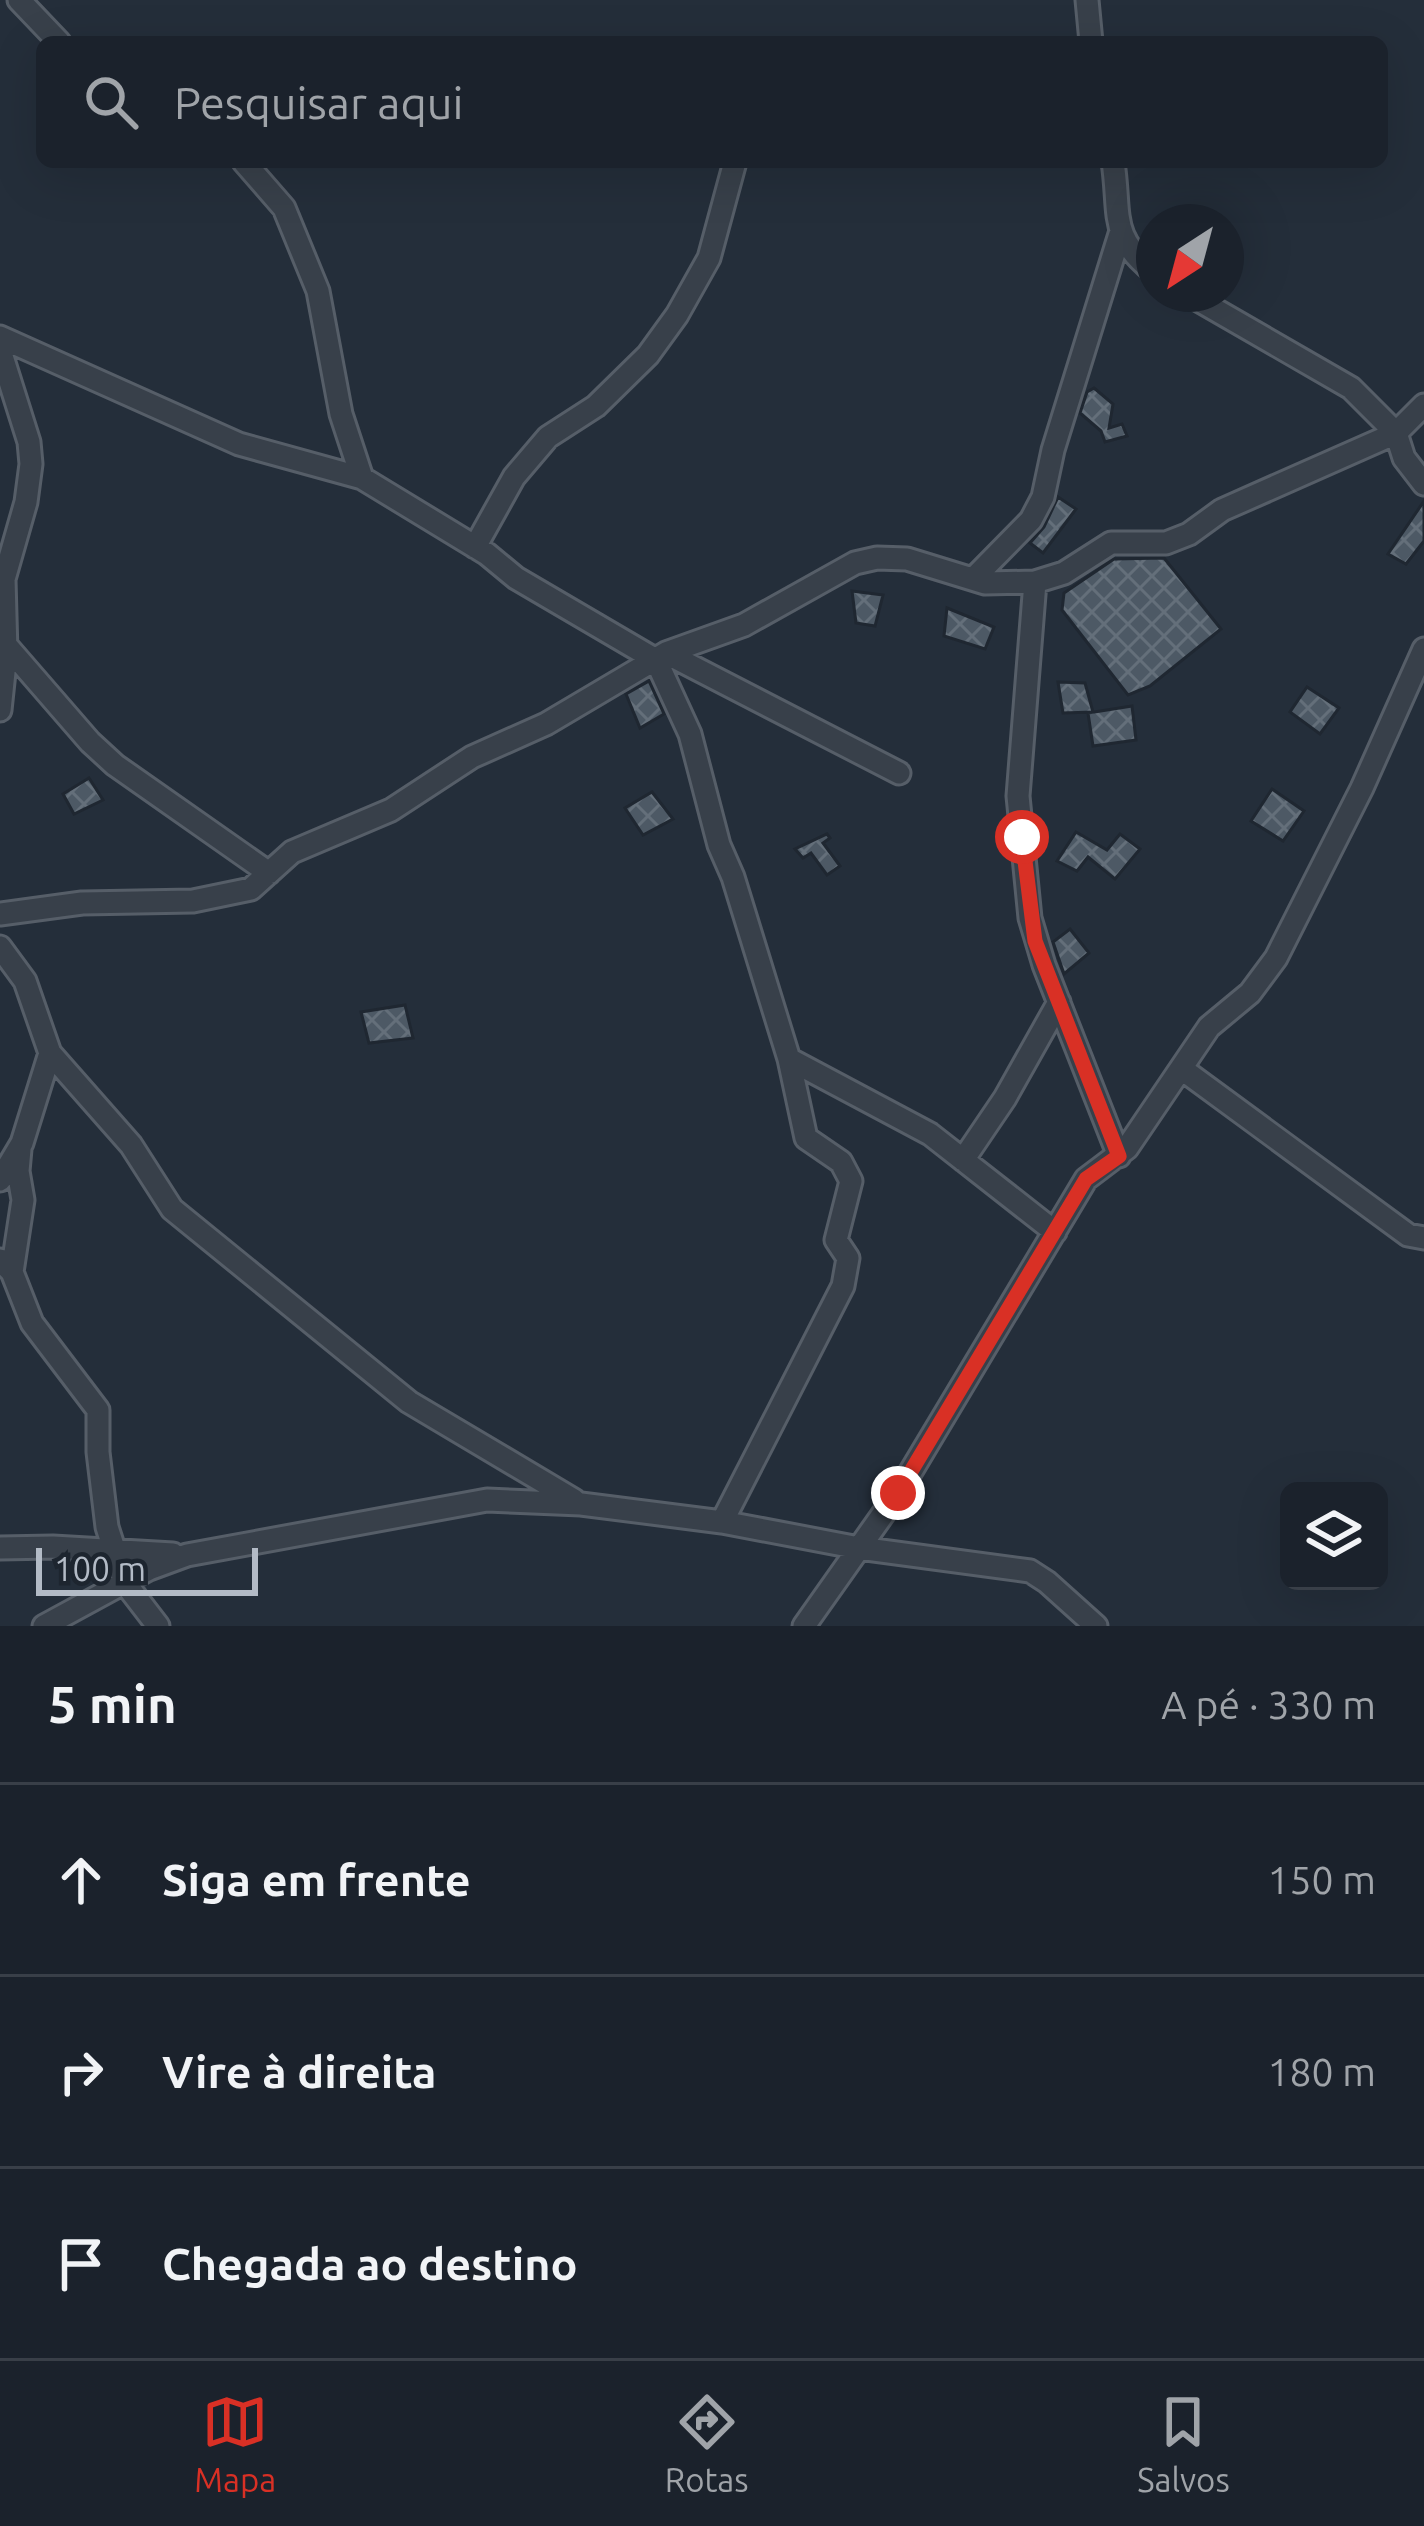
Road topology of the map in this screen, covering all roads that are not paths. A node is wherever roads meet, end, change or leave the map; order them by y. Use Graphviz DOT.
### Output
graph roads {
  1 [pos="19,0"];
  2 [pos="1087,0"];
  3 [pos="52,36"];
  4 [pos="1090,36"];
  5 [pos="249,168"];
  6 [pos="733,168"];
  7 [pos="1114,168"];
  8 [pos="1120,234"];
  9 [pos="1136,256"];
  10 [pos="1219,312"];
  11 [pos="0,337"];
  12 [pos="0,350"];
  13 [pos="1424,405"];
  14 [pos="1396,433"];
  15 [pos="362,478"];
  16 [pos="1424,484"];
  17 [pos="475,547"];
  18 [pos="973,579"];
  19 [pos="1035,582"];
  20 [pos="5,644"];
  21 [pos="1424,650"];
  22 [pos="661,656"];
  23 [pos="0,710"];
  24 [pos="899,773"];
  25 [pos="269,873"];
  26 [pos="0,914"];
  27 [pos="0,947"];
  28 [pos="1058,1003"];
  29 [pos="50,1053"];
  30 [pos="789,1059"];
  31 [pos="1182,1069"];
  32 [pos="22,1143"];
  33 [pos="1119,1156"];
  34 [pos="963,1160"];
  35 [pos="0,1180"];
  36 [pos="1055,1232"];
  37 [pos="1424,1238"];
  38 [pos="6,1266"];
  39 [pos="581,1504"];
  40 [pos="722,1522"];
  41 [pos="0,1548"];
  42 [pos="859,1548"];
  43 [pos="114,1552"];
  44 [pos="187,1555"];
  45 [pos="124,1583"];
  46 [pos="44,1626"];
  47 [pos="158,1626"];
  48 [pos="804,1626"];
  49 [pos="1096,1626"];
  1 -- 3 [label="street"];
  2 -- 4 [label="street"];
  5 -- 15 [label="street"];
  6 -- 17 [label="street"];
  7 -- 8 [label="street"];
  8 -- 9 [label="street"];
  8 -- 18 [label="street"];
  10 -- 14 [label="street"];
  11 -- 15 [label="street"];
  12 -- 20 [label="street"];
  13 -- 14 [label="street"];
  14 -- 16 [label="street"];
  14 -- 19 [label="street"];
  15 -- 17 [label="street"];
  17 -- 22 [label="street"];
  18 -- 19 [label="street"];
  18 -- 22 [label="street"];
  19 -- 28 [label="street"];
  20 -- 23 [label="street"];
  20 -- 25 [label="street"];
  21 -- 31 [label="street"];
  22 -- 24 [label="street"];
  22 -- 25 [label="street"];
  22 -- 30 [label="street"];
  25 -- 26 [label="street"];
  27 -- 29 [label="street"];
  28 -- 33 [label="street"];
  28 -- 34 [label="street"];
  29 -- 32 [label="street"];
  29 -- 39 [label="street"];
  30 -- 34 [label="street"];
  30 -- 40 [label="street"];
  31 -- 33 [label="street"];
  31 -- 37 [label="street"];
  32 -- 35 [label="street"];
  32 -- 38 [label="street"];
  33 -- 36 [label="street"];
  34 -- 36 [label="street"];
  36 -- 42 [label="street"];
  38 -- 43 [label="street"];
  39 -- 40 [label="street"];
  39 -- 44 [label="street"];
  40 -- 42 [label="street"];
  41 -- 43 [label="street"];
  42 -- 48 [label="street"];
  42 -- 49 [label="street"];
  43 -- 44 [label="street"];
  43 -- 45 [label="street"];
  44 -- 45 [label="street"];
  45 -- 46 [label="street"];
  45 -- 47 [label="street"];
}
